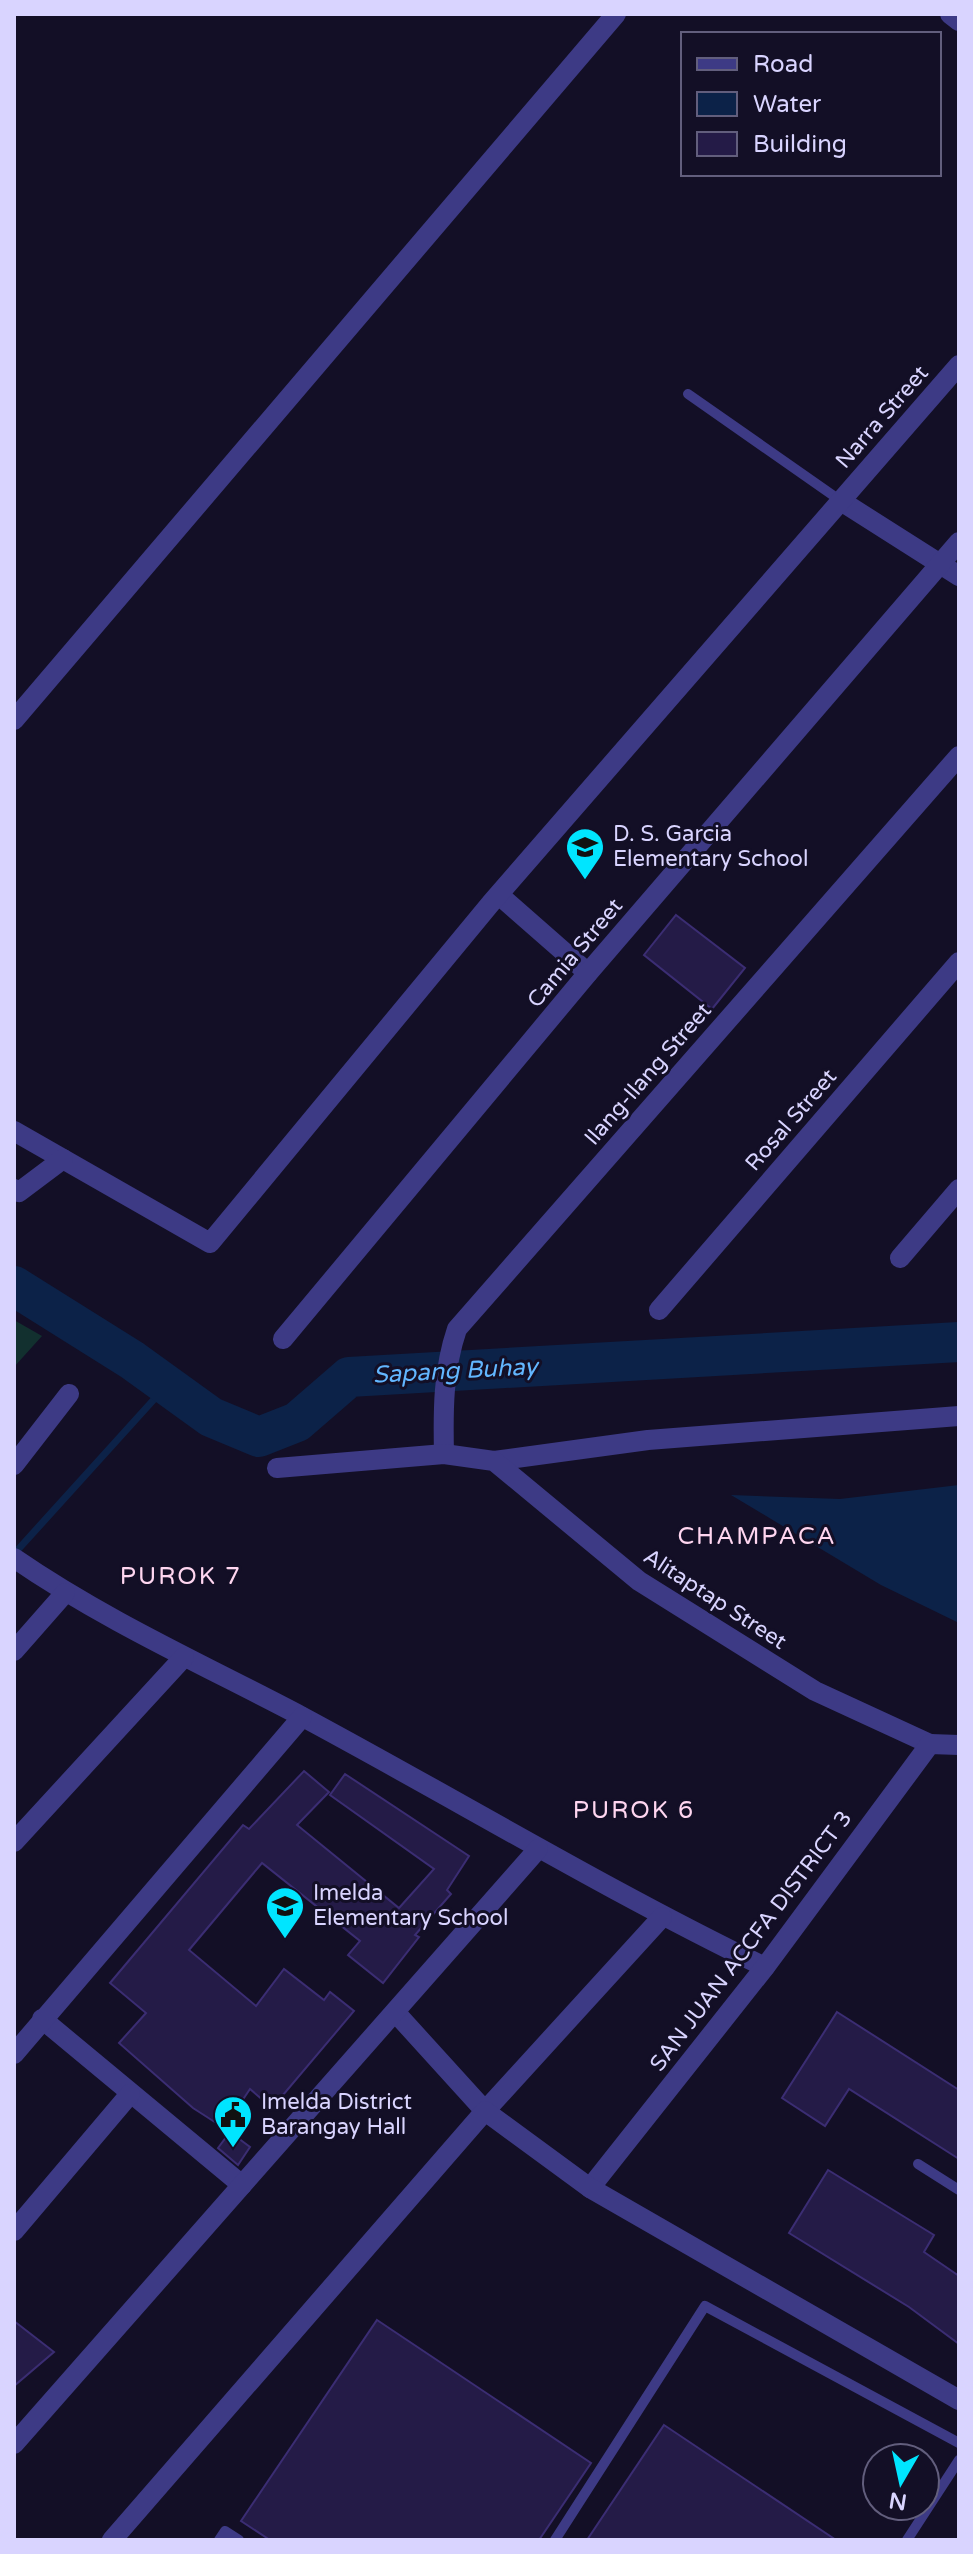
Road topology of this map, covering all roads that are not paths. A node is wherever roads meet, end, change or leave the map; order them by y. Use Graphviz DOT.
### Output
graph roads {
  1 [pos="616,14"];
  2 [pos="950,14"];
  3 [pos="959,21"];
  4 [pos="959,365"];
  5 [pos="688,394"];
  6 [pos="841,501"];
  7 [pos="959,542"];
  8 [pos="940,565"];
  9 [pos="959,576"];
  10 [pos="14,720"];
  11 [pos="959,756"];
  12 [pos="499,895"];
  13 [pos="959,962"];
  14 [pos="588,973"];
  15 [pos="14,1131"];
  16 [pos="63,1159"];
  17 [pos="14,1189"];
  18 [pos="959,1189"];
  19 [pos="900,1258"];
  20 [pos="659,1310"];
  21 [pos="283,1339"];
  22 [pos="69,1394"];
  23 [pos="959,1416"];
  24 [pos="444,1454"];
  25 [pos="494,1461"];
  26 [pos="14,1465"];
  27 [pos="277,1468"];
  28 [pos="14,1558"];
  29 [pos="65,1593"];
  30 [pos="14,1651"];
  31 [pos="184,1657"];
  32 [pos="302,1717"];
  33 [pos="930,1744"];
  34 [pos="959,1745"];
  35 [pos="14,1842"];
  36 [pos="538,1849"];
  37 [pos="662,1917"];
  38 [pos="765,1967"];
  39 [pos="396,2013"];
  40 [pos="42,2019"];
  41 [pos="14,2054"];
  42 [pos="130,2094"];
  43 [pos="485,2111"];
  44 [pos="918,2164"];
  45 [pos="242,2185"];
  46 [pos="590,2188"];
  47 [pos="959,2190"];
  48 [pos="14,2231"];
  49 [pos="959,2400"];
  50 [pos="959,2443"];
  51 [pos="14,2444"];
  52 [pos="959,2460"];
  53 [pos="112,2540"];
  54 [pos="219,2540"];
  55 [pos="239,2540"];
  56 [pos="555,2540"];
  57 [pos="907,2540"];
  1 -- 10 [label="street"];
  2 -- 3 [label="street"];
  4 -- 6 [label="street, Narra Street"];
  5 -- 6 [label="lane"];
  6 -- 8 [label="street"];
  6 -- 12 [label="street, Narra Street"];
  7 -- 8 [label="street, Camia Street"];
  8 -- 9 [label="street"];
  8 -- 14 [label="street, Camia Street"];
  11 -- 24 [label="street, Ilang-Ilang Street"];
  12 -- 14 [label="street"];
  12 -- 16 [label="street, Narra Street"];
  13 -- 20 [label="street, Rosal Street"];
  14 -- 21 [label="street, Camia Street"];
  15 -- 16 [label="street"];
  16 -- 17 [label="street"];
  18 -- 19 [label="street"];
  22 -- 26 [label="street"];
  23 -- 25 [label="street"];
  24 -- 25 [label="street"];
  24 -- 27 [label="street"];
  25 -- 33 [label="street, Alitaptap Street"];
  28 -- 29 [label="street"];
  29 -- 30 [label="street"];
  29 -- 31 [label="street"];
  31 -- 32 [label="street"];
  31 -- 35 [label="street"];
  32 -- 36 [label="street"];
  32 -- 40 [label="street"];
  33 -- 34 [label="street"];
  33 -- 38 [label="street, SAN JUAN ACCFA DISTRICT 3"];
  36 -- 37 [label="street"];
  36 -- 39 [label="street"];
  37 -- 38 [label="street"];
  37 -- 43 [label="street"];
  38 -- 46 [label="street, SAN JUAN ACCFA DISTRICT 3"];
  39 -- 43 [label="street"];
  39 -- 45 [label="street"];
  40 -- 41 [label="street"];
  40 -- 42 [label="street"];
  42 -- 45 [label="street"];
  42 -- 48 [label="street"];
  43 -- 46 [label="street"];
  43 -- 53 [label="street"];
  44 -- 47 [label="lane"];
  45 -- 51 [label="street"];
  46 -- 49 [label="street"];
  50 -- 56 [label="lane"];
  52 -- 57 [label="lane"];
  54 -- 55 [label="lane"];
}
